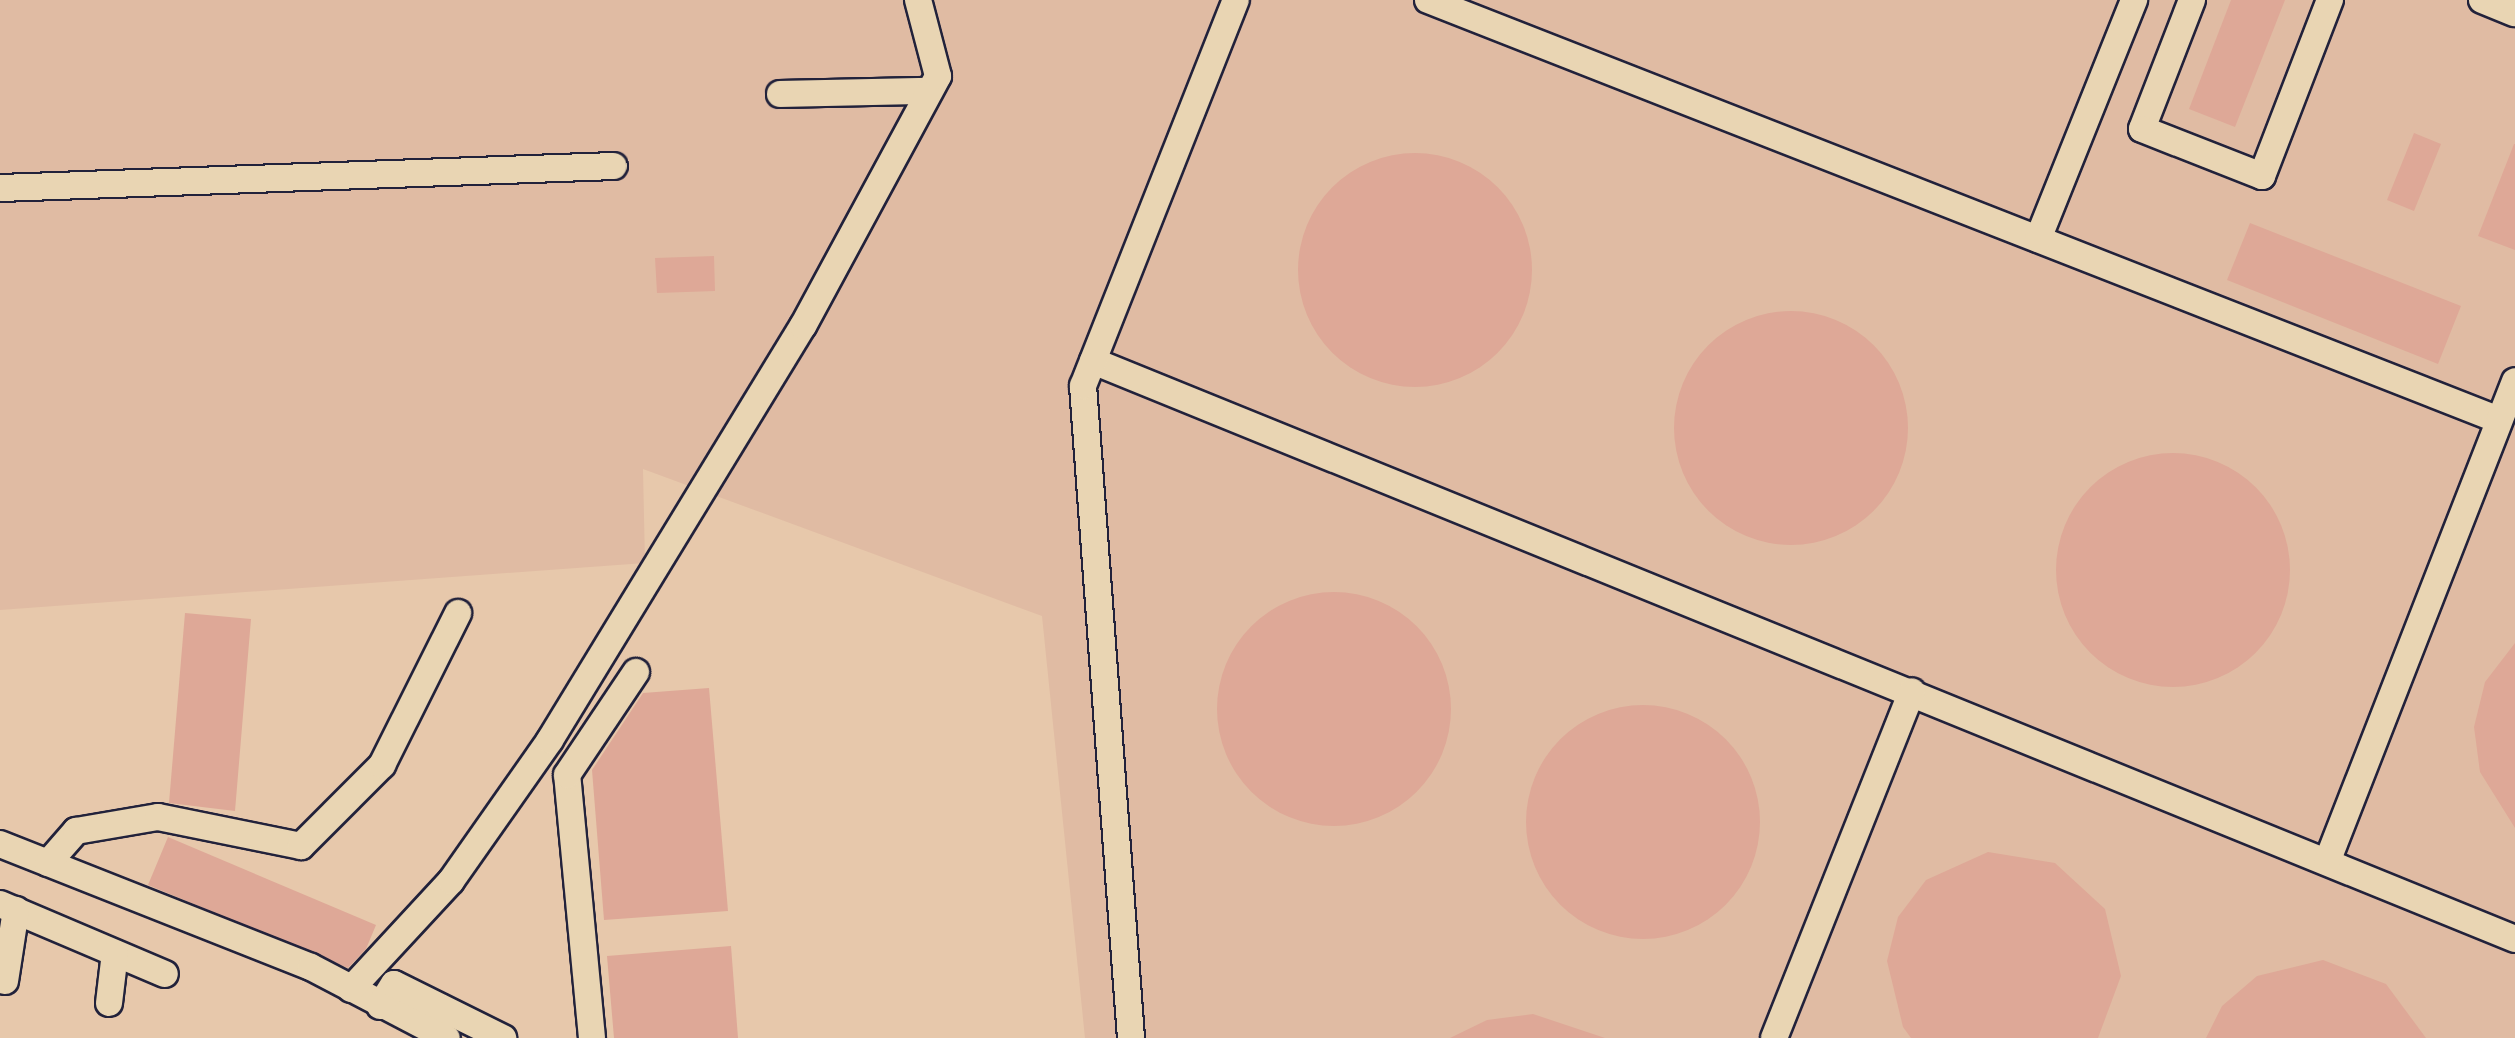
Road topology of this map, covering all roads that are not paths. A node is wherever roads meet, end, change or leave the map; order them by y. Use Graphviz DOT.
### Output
graph roads {
  1 [pos="918,0"];
  2 [pos="1236,0"];
  3 [pos="1428,0"];
  4 [pos="2134,0"];
  5 [pos="2192,0"];
  6 [pos="2330,0"];
  7 [pos="2482,0"];
  8 [pos="2515,13"];
  9 [pos="929,91"];
  10 [pos="780,94"];
  11 [pos="614,166"];
  12 [pos="0,188"];
  13 [pos="2038,239"];
  14 [pos="1093,361"];
  15 [pos="2515,381"];
  16 [pos="2499,420"];
  17 [pos="458,613"];
  18 [pos="636,672"];
  19 [pos="1912,691"];
  20 [pos="0,844"];
  21 [pos="2327,862"];
  22 [pos="48,863"];
  23 [pos="8,907"];
  24 [pos="2515,939"];
  25 [pos="115,953"];
  26 [pos="165,974"];
  27 [pos="5,981"];
  28 [pos="351,989"];
  29 [pos="109,1003"];
  30 [pos="380,1006"];
  31 [pos="447,1038"];
  32 [pos="503,1038"];
  33 [pos="592,1038"];
  34 [pos="1131,1038"];
  35 [pos="1774,1038"];
  1 -- 9 [label="street"];
  2 -- 14 [label="street"];
  3 -- 13 [label="street"];
  4 -- 13 [label="street"];
  5 -- 6 [label="street"];
  7 -- 8 [label="street"];
  9 -- 10 [label="street"];
  9 -- 28 [label="street"];
  11 -- 12 [label="street"];
  13 -- 16 [label="street"];
  14 -- 19 [label="street"];
  14 -- 34 [label="street"];
  15 -- 16 [label="street"];
  16 -- 21 [label="street"];
  17 -- 22 [label="street"];
  18 -- 33 [label="street"];
  19 -- 21 [label="street"];
  19 -- 35 [label="street"];
  20 -- 22 [label="street"];
  21 -- 24 [label="street"];
  22 -- 28 [label="street"];
  23 -- 25 [label="street"];
  23 -- 27 [label="street"];
  25 -- 26 [label="street"];
  25 -- 29 [label="street"];
  28 -- 30 [label="street"];
  30 -- 31 [label="street"];
  30 -- 32 [label="street"];
}
